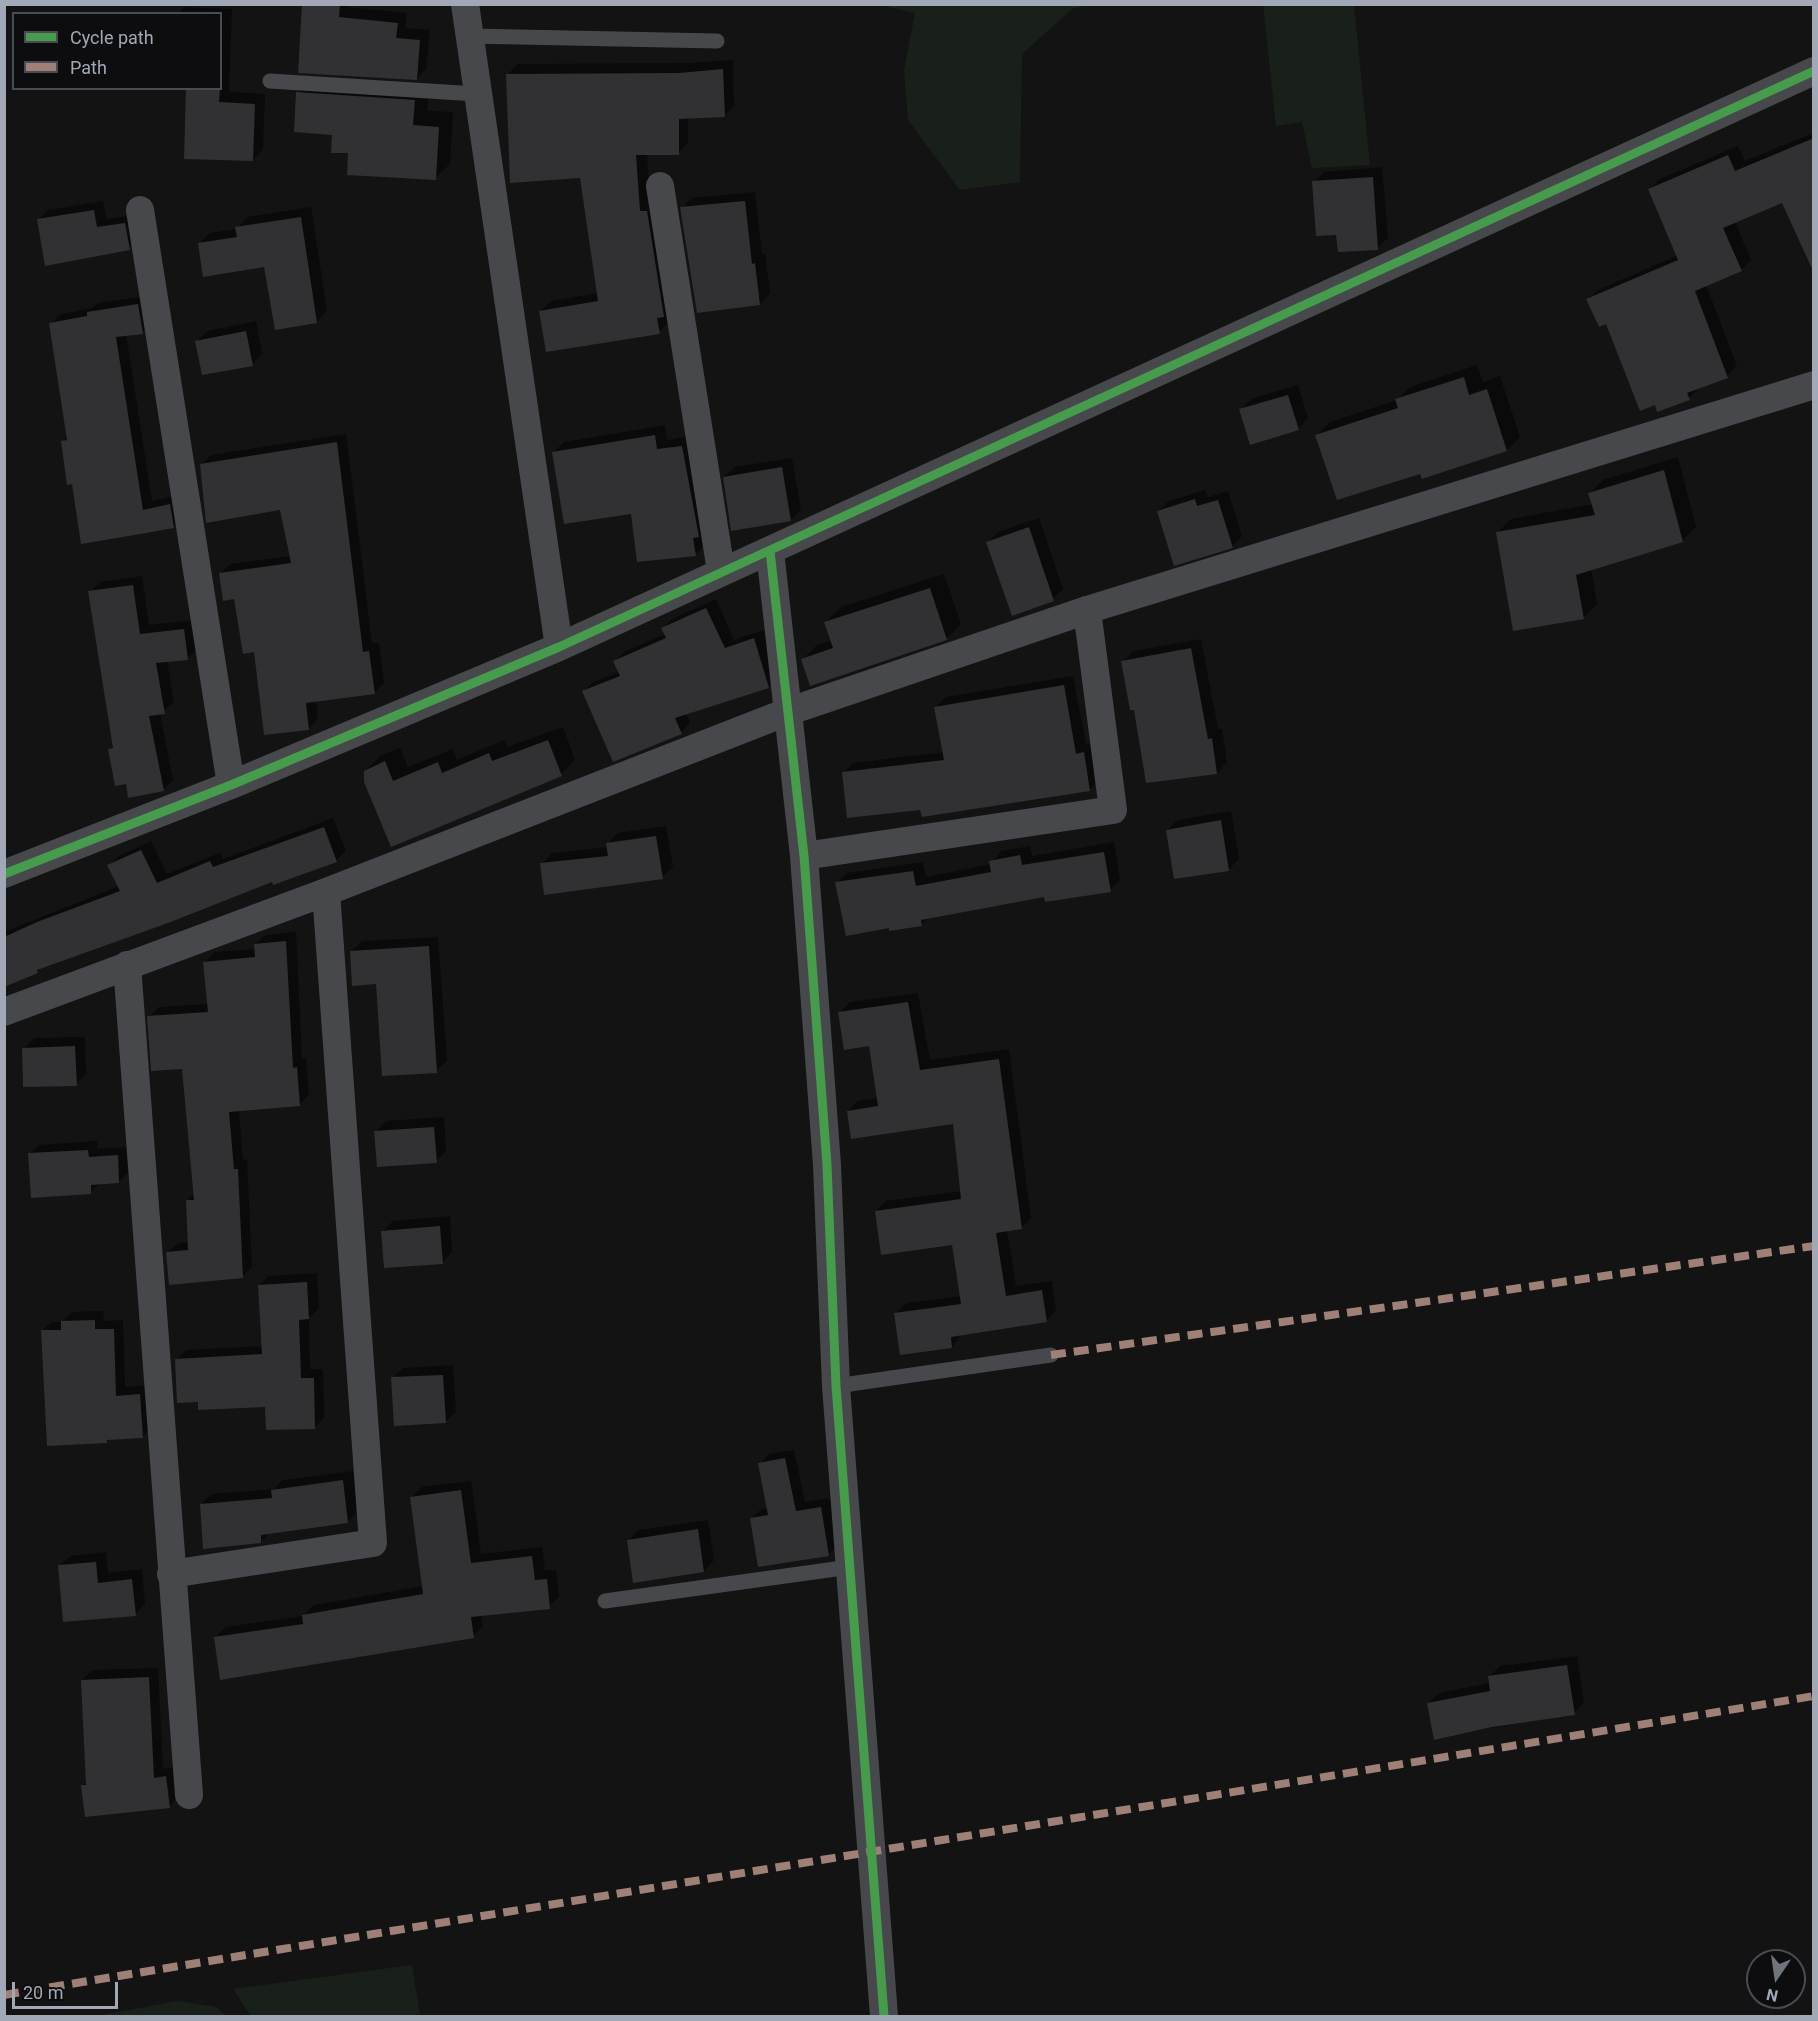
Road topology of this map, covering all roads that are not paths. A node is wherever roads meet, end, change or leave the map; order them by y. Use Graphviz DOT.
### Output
graph roads {
  1 [pos="465,4"];
  2 [pos="469,36"];
  3 [pos="717,41"];
  4 [pos="1814,71"];
  5 [pos="270,81"];
  6 [pos="477,94"];
  7 [pos="660,186"];
  8 [pos="140,210"];
  9 [pos="1814,386"];
  10 [pos="770,551"];
  11 [pos="721,571"];
  12 [pos="1087,610"];
  13 [pos="559,647"];
  14 [pos="787,712"];
  15 [pos="231,785"];
  16 [pos="804,856"];
  17 [pos="4,874"];
  18 [pos="326,892"];
  19 [pos="128,965"];
  20 [pos="4,1012"];
  21 [pos="1051,1355"];
  22 [pos="836,1386"];
  23 [pos="850,1567"];
  24 [pos="171,1574"];
  25 [pos="605,1600"];
  26 [pos="189,1795"];
  27 [pos="884,2016"];
  1 -- 2 [label="street"];
  2 -- 3 [label="lane"];
  2 -- 6 [label="street"];
  4 -- 10 [label="street"];
  5 -- 6 [label="lane"];
  6 -- 13 [label="street"];
  7 -- 11 [label="street"];
  8 -- 15 [label="street"];
  9 -- 12 [label="street"];
  10 -- 11 [label="street"];
  10 -- 14 [label="street"];
  11 -- 13 [label="street"];
  12 -- 14 [label="street"];
  12 -- 16 [label="street"];
  13 -- 15 [label="street"];
  14 -- 16 [label="street"];
  14 -- 18 [label="street"];
  15 -- 17 [label="street"];
  16 -- 22 [label="street"];
  18 -- 19 [label="street"];
  18 -- 24 [label="street"];
  19 -- 20 [label="street"];
  19 -- 24 [label="street"];
  21 -- 22 [label="lane"];
  22 -- 23 [label="street"];
  23 -- 25 [label="lane"];
  23 -- 27 [label="street"];
  24 -- 26 [label="street"];
}
